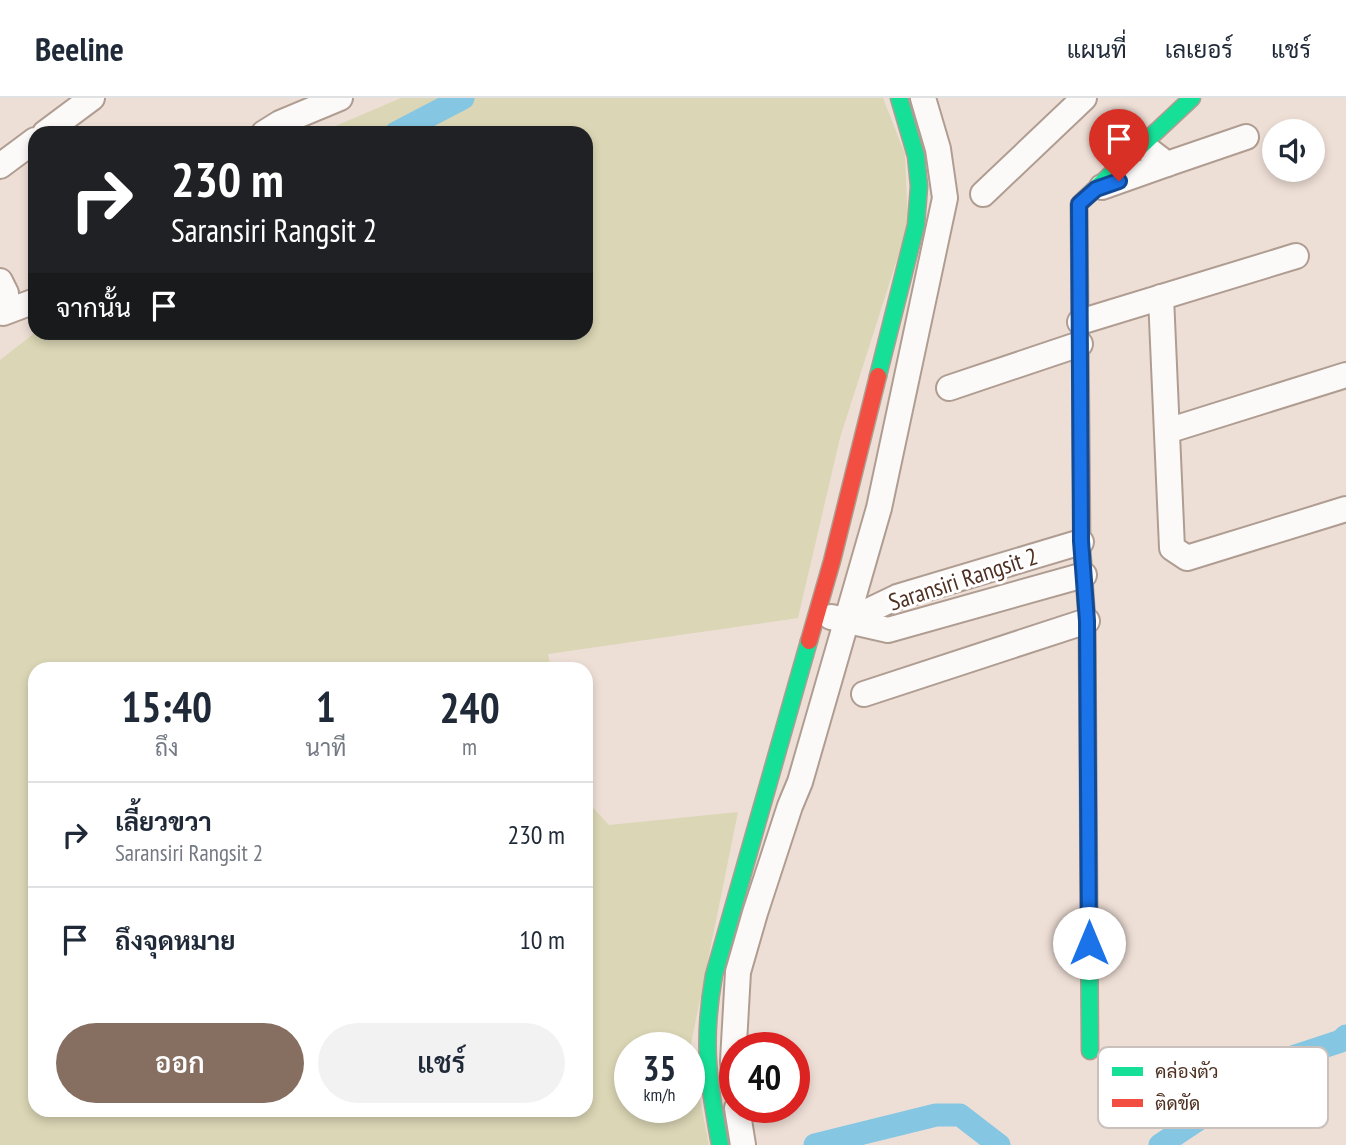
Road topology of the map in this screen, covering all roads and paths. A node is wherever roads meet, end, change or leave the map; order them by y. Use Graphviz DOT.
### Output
graph roads {
  1 [pos="92,98"];
  2 [pos="340,98"];
  3 [pos="1084,98"];
  4 [pos="1192,98"];
  5 [pos="928,101"];
  6 [pos="902,109"];
  7 [pos="54,126"];
  8 [pos="274,126"];
  9 [pos="1246,137"];
  10 [pos="28,145"];
  11 [pos="1142,145"];
  12 [pos="1167,164"];
  13 [pos="0,166"];
  14 [pos="1096,189"];
  15 [pos="983,194"];
  16 [pos="1296,256"];
  17 [pos="0,281"];
  18 [pos="1161,297"];
  19 [pos="28,304"];
  20 [pos="1080,333"];
  21 [pos="1346,375"];
  22 [pos="949,388"];
  23 [pos="1167,431"];
  24 [pos="862,440"];
  25 [pos="893,446"];
  26 [pos="1346,509"];
  27 [pos="1081,541"];
  28 [pos="1084,575"];
  29 [pos="816,614"];
  30 [pos="847,621"];
  31 [pos="1087,621"];
  32 [pos="864,694"];
  33 [pos="800,782"];
  34 [pos="767,783"];
  35 [pos="735,1032"];
  36 [pos="1090,1051"];
  37 [pos="739,1123"];
  38 [pos="720,1145"];
  39 [pos="743,1145"];
  1 -- 7 [label="street"];
  2 -- 8 [label="street"];
  3 -- 15 [label="street"];
  4 -- 11 [label="street"];
  5 -- 6 [label="street"];
  5 -- 25 [label="street"];
  6 -- 24 [label="street"];
  9 -- 12 [label="street"];
  10 -- 13 [label="street"];
  11 -- 12 [label="street"];
  11 -- 14 [label="street"];
  12 -- 14 [label="street"];
  14 -- 20 [label="street"];
  16 -- 18 [label="street"];
  17 -- 19 [label="street"];
  18 -- 20 [label="street"];
  18 -- 23 [label="street"];
  20 -- 22 [label="street"];
  20 -- 27 [label="street"];
  21 -- 23 [label="street"];
  23 -- 26 [label="street"];
  24 -- 25 [label="street"];
  24 -- 29 [label="street"];
  25 -- 30 [label="street"];
  27 -- 28 [label="street"];
  27 -- 30 [label="street, Saransiri Rangsit 2"];
  28 -- 30 [label="street, Saransiri Rangsit 2"];
  28 -- 31 [label="street"];
  29 -- 30 [label="street, Saransiri Rangsit 2"];
  29 -- 34 [label="street"];
  30 -- 33 [label="street"];
  31 -- 32 [label="street"];
  31 -- 36 [label="street"];
  33 -- 34 [label="street"];
  33 -- 35 [label="street"];
  34 -- 38 [label="street"];
  37 -- 39 [label="street"];
}
